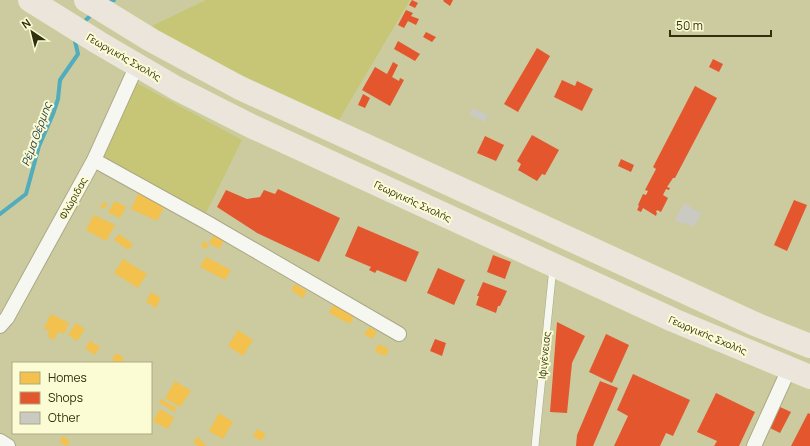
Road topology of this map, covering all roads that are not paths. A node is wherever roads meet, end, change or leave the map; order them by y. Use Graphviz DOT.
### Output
graph roads {
  1 [pos="30,0"];
  2 [pos="86,0"];
  3 [pos="137,66"];
  4 [pos="94,160"];
  5 [pos="553,264"];
  6 [pos="0,326"];
  7 [pos="399,334"];
  8 [pos="810,346"];
  9 [pos="789,370"];
  10 [pos="810,378"];
  11 [pos="0,442"];
  12 [pos="8,446"];
  13 [pos="535,446"];
  14 [pos="754,446"];
  1 -- 3 [label="main road, Γεωργικής Σχολής"];
  2 -- 8 [label="main road"];
  3 -- 4 [label="street, Φλώριδας"];
  3 -- 5 [label="main road, Γεωργικής Σχολής"];
  4 -- 6 [label="street, Φλώριδας"];
  4 -- 7 [label="street"];
  5 -- 9 [label="main road, Γεωργικής Σχολής"];
  5 -- 13 [label="lane, Ιφιγένειας"];
  9 -- 10 [label="main road, Γεωργικής Σχολής"];
  9 -- 14 [label="street"];
  11 -- 12 [label="street"];
}
